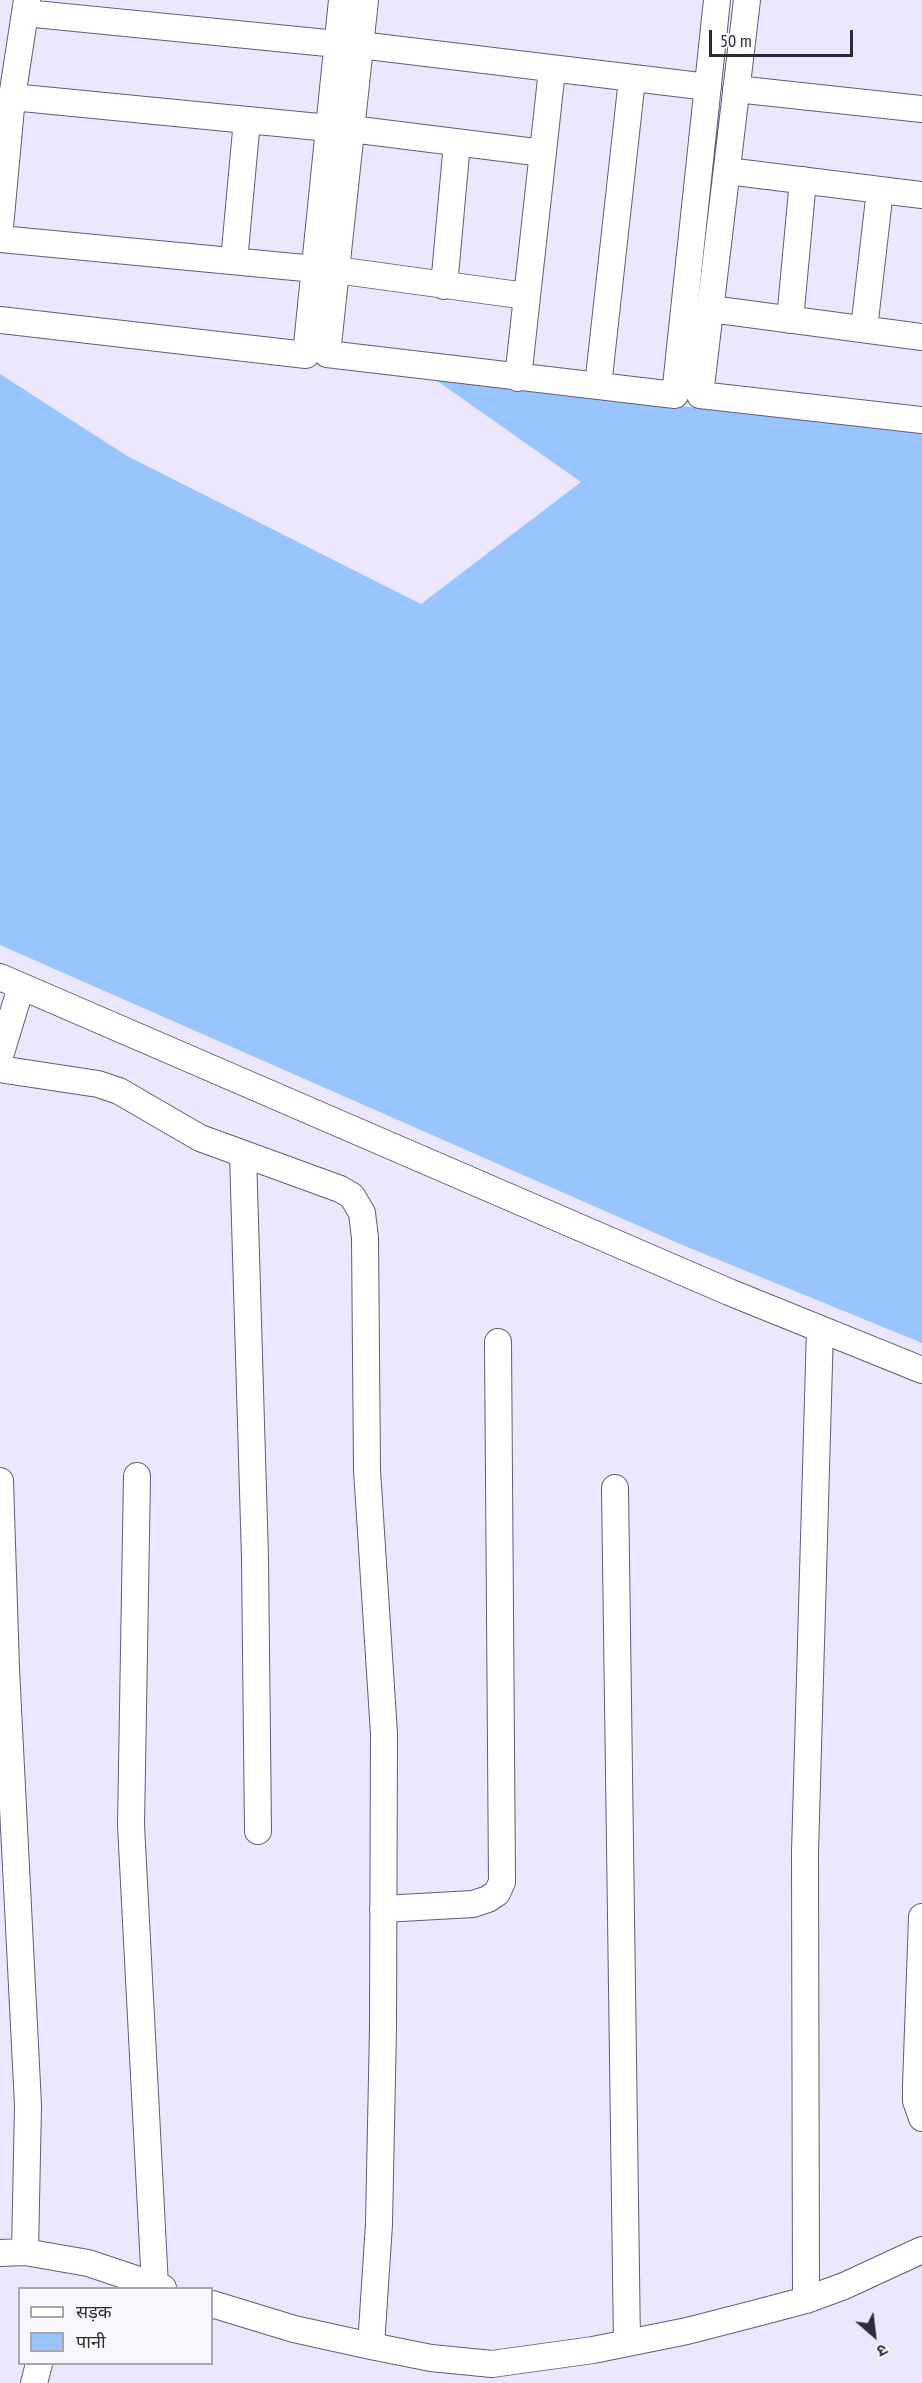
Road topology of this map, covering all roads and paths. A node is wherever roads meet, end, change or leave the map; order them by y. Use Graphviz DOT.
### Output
graph roads {
  1 [pos="342,0"];
  2 [pos="365,0"];
  3 [pos="717,0"];
  4 [pos="747,0"];
  5 [pos="26,6"];
  6 [pos="349,45"];
  7 [pos="552,70"];
  8 [pos="632,79"];
  9 [pos="708,87"];
  10 [pos="736,88"];
  11 [pos="12,97"];
  12 [pos="922,109"];
  13 [pos="247,120"];
  14 [pos="340,128"];
  15 [pos="457,143"];
  16 [pos="543,153"];
  17 [pos="727,171"];
  18 [pos="803,180"];
  19 [pos="880,190"];
  20 [pos="922,195"];
  21 [pos="0,227"];
  22 [pos="0,238"];
  23 [pos="234,261"];
  24 [pos="326,270"];
  25 [pos="444,286"];
  26 [pos="526,296"];
  27 [pos="711,309"];
  28 [pos="790,320"];
  29 [pos="0,321"];
  30 [pos="864,329"];
  31 [pos="922,337"];
  32 [pos="518,378"];
  33 [pos="598,386"];
  34 [pos="922,420"];
  35 [pos="10,982"];
  36 [pos="0,1056"];
  37 [pos="0,1069"];
  38 [pos="243,1154"];
  39 [pos="820,1329"];
  40 [pos="498,1342"];
  41 [pos="922,1370"];
  42 [pos="138,1476"];
  43 [pos="0,1481"];
  44 [pos="615,1488"];
  45 [pos="258,1831"];
  46 [pos="383,1909"];
  47 [pos="922,1917"];
  48 [pos="922,2118"];
  49 [pos="922,2250"];
  50 [pos="25,2252"];
  51 [pos="0,2253"];
  52 [pos="97,2279"];
  53 [pos="159,2287"];
  54 [pos="806,2300"];
  55 [pos="213,2304"];
  56 [pos="627,2343"];
  57 [pos="371,2346"];
  58 [pos="39,2365"];
  59 [pos="492,2374"];
  60 [pos="34,2383"];
  1 -- 6 [label="street"];
  2 -- 6 [label="street"];
  3 -- 9 [label="street"];
  4 -- 10 [label="street"];
  5 -- 6 [label="street"];
  5 -- 11 [label="street"];
  6 -- 7 [label="street"];
  6 -- 14 [label="street"];
  7 -- 8 [label="street"];
  7 -- 16 [label="street"];
  8 -- 9 [label="street"];
  8 -- 33 [label="street"];
  9 -- 33 [label="street"];
  10 -- 12 [label="street"];
  10 -- 17 [label="street"];
  11 -- 13 [label="street"];
  11 -- 21 [label="street"];
  13 -- 14 [label="street"];
  13 -- 23 [label="street"];
  14 -- 15 [label="street"];
  14 -- 24 [label="street"];
  15 -- 16 [label="street"];
  15 -- 25 [label="street"];
  16 -- 26 [label="street"];
  17 -- 18 [label="street"];
  17 -- 27 [label="street"];
  18 -- 19 [label="street"];
  18 -- 28 [label="street"];
  19 -- 20 [label="street"];
  19 -- 30 [label="street"];
  22 -- 23 [label="street"];
  23 -- 24 [label="street"];
  24 -- 25 [label="street"];
  24 -- 29 [label="street"];
  24 -- 32 [label="street"];
  25 -- 26 [label="street"];
  26 -- 32 [label="street"];
  27 -- 28 [label="street"];
  27 -- 34 [label="street"];
  28 -- 30 [label="street"];
  30 -- 31 [label="street"];
  32 -- 33 [label="street"];
  35 -- 36 [label="street"];
  35 -- 39 [label="street"];
  37 -- 38 [label="street"];
  38 -- 45 [label="street"];
  38 -- 46 [label="street"];
  39 -- 41 [label="street"];
  39 -- 54 [label="street"];
  40 -- 46 [label="street"];
  42 -- 53 [label="street"];
  43 -- 50 [label="street"];
  44 -- 56 [label="street"];
  46 -- 57 [label="street"];
  47 -- 48 [label="street"];
  49 -- 54 [label="street"];
  50 -- 51 [label="street"];
  50 -- 52 [label="street"];
  52 -- 53 [label="street"];
  54 -- 56 [label="street"];
  55 -- 57 [label="street"];
  56 -- 59 [label="street"];
  57 -- 59 [label="street"];
  58 -- 60 [label="street"];
}
